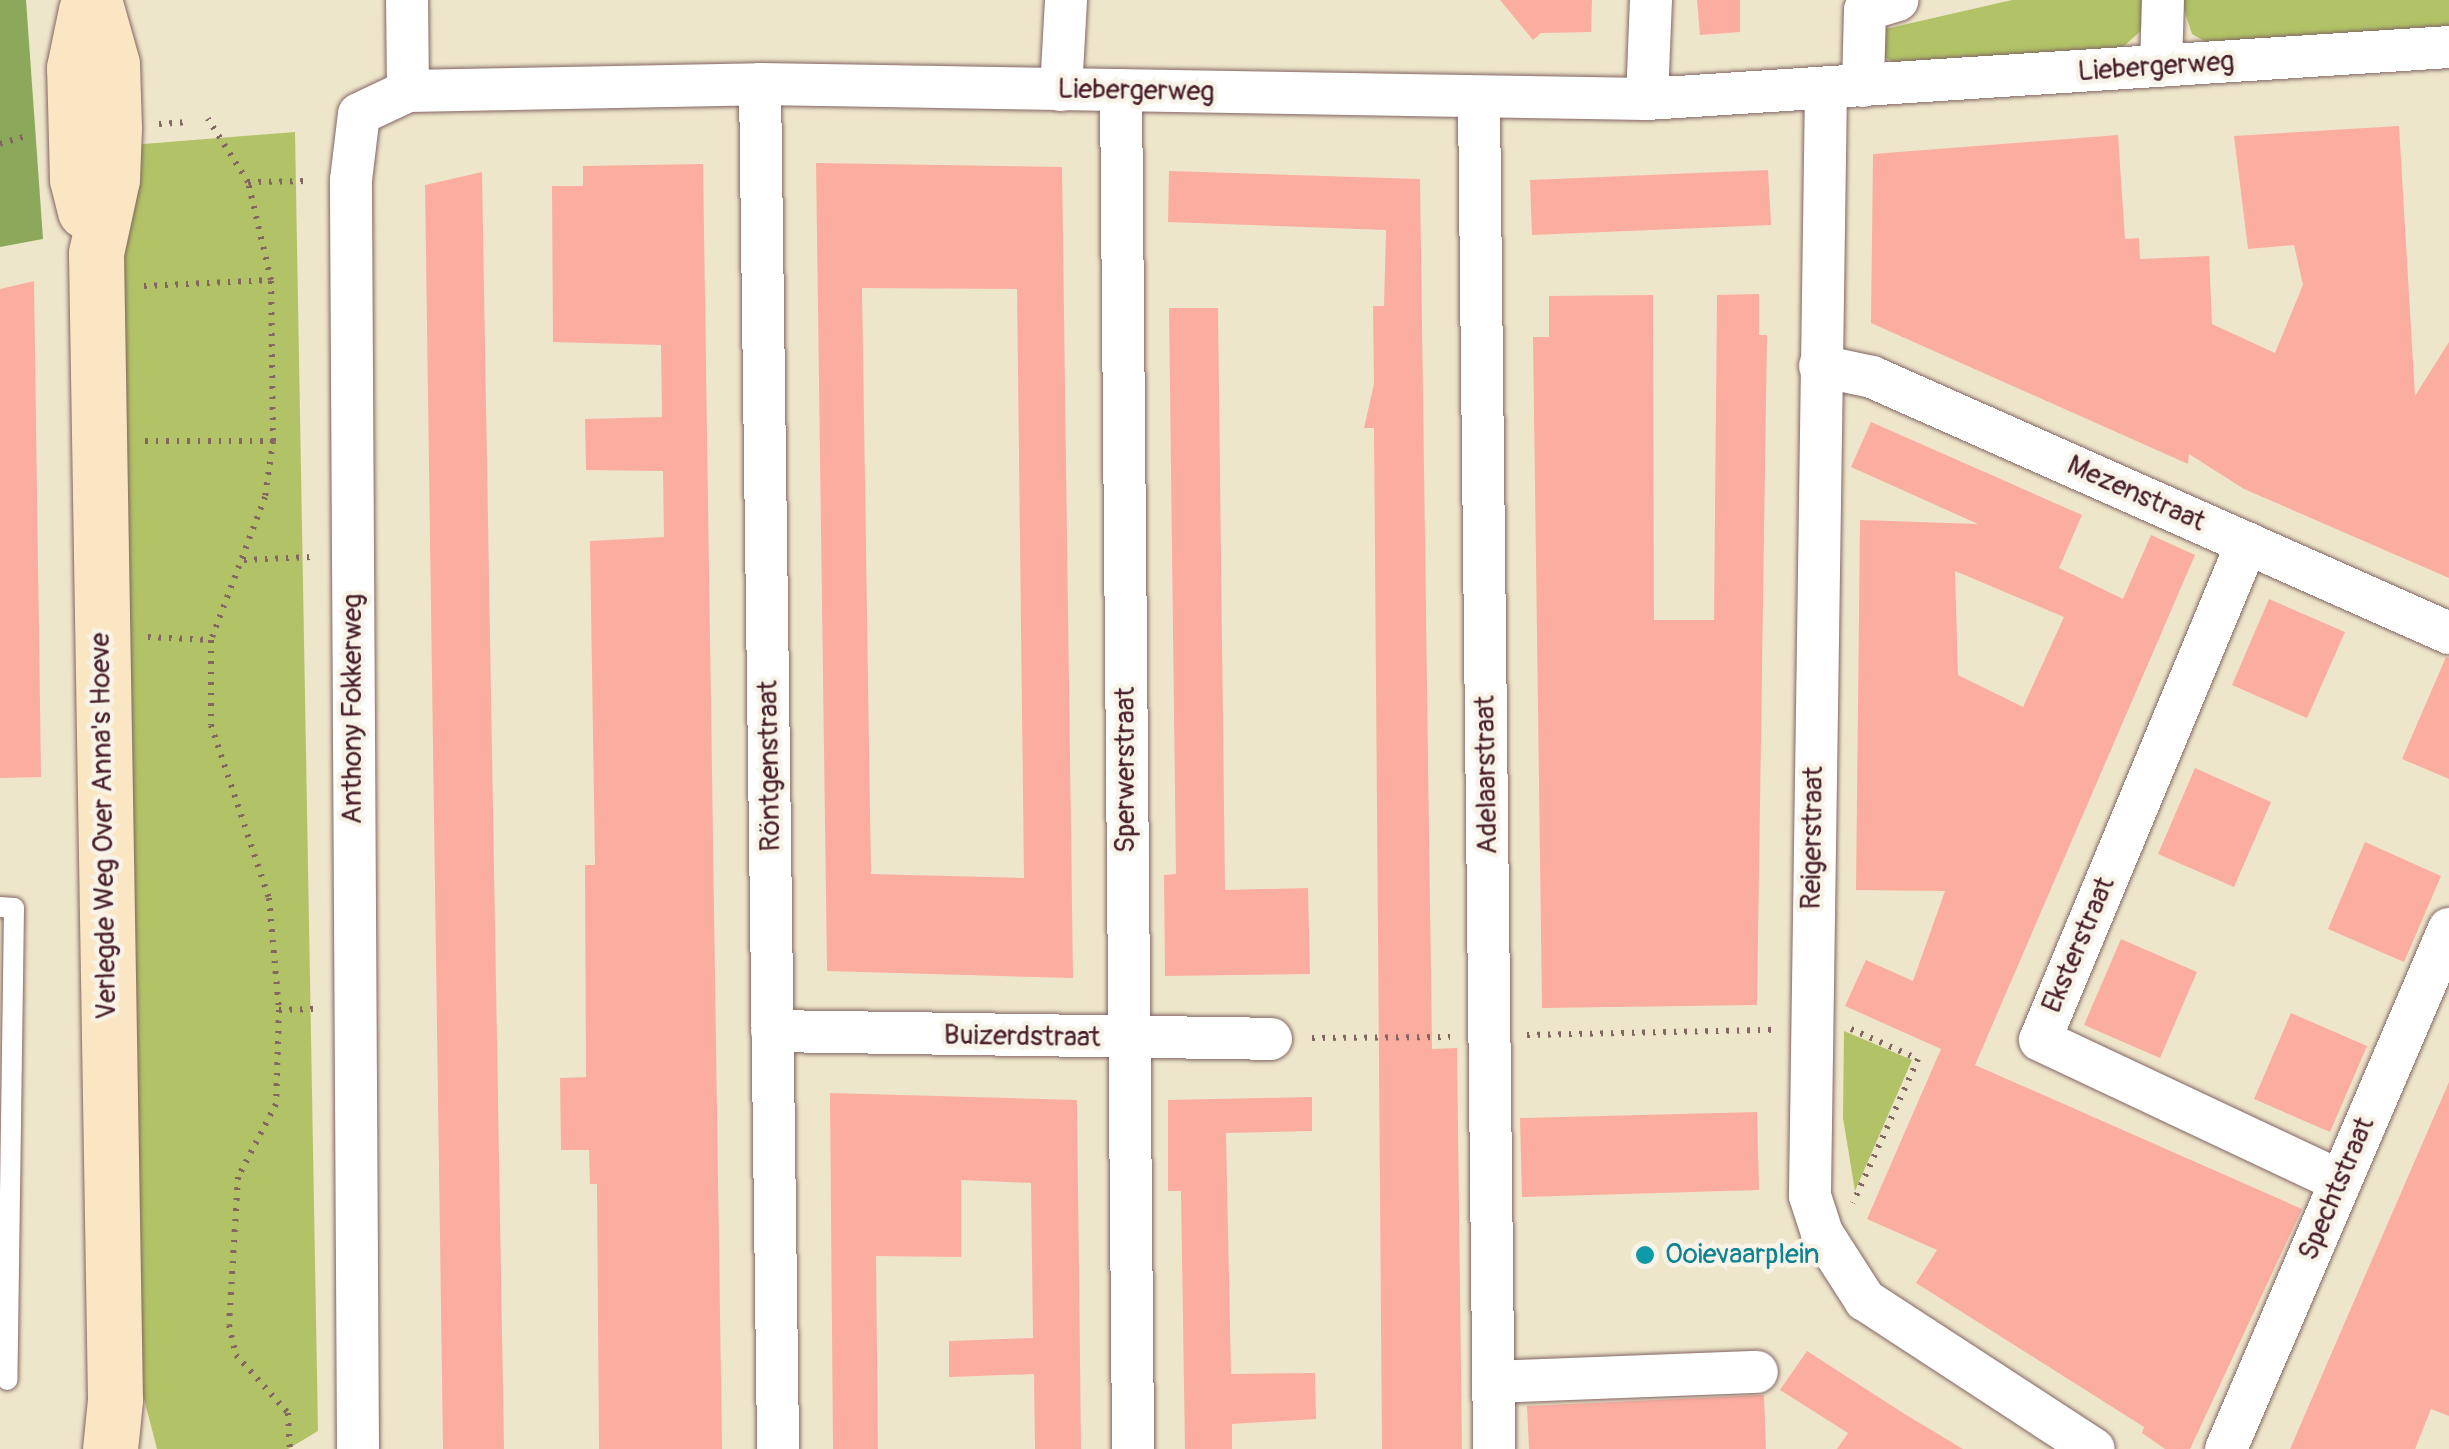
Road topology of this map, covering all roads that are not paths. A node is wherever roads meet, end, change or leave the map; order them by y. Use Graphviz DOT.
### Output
graph roads {
  1 [pos="90,0"];
  2 [pos="407,0"];
  3 [pos="1066,0"];
  4 [pos="1651,0"];
  5 [pos="1898,0"];
  6 [pos="2163,0"];
  7 [pos="2447,55"];
  8 [pos="2161,66"];
  9 [pos="760,84"];
  10 [pos="1845,87"];
  11 [pos="1061,90"];
  12 [pos="1121,90"];
  13 [pos="408,91"];
  14 [pos="1647,99"];
  15 [pos="1479,101"];
  16 [pos="1820,366"];
  17 [pos="2246,543"];
  18 [pos="2449,633"];
  19 [pos="0,907"];
  20 [pos="2449,929"];
  21 [pos="772,1031"];
  22 [pos="1271,1038"];
  23 [pos="1128,1040"];
  24 [pos="2340,1181"];
  25 [pos="1757,1372"];
  26 [pos="7,1380"];
  27 [pos="1493,1382"];
  28 [pos="112,1424"];
  29 [pos="140,1449"];
  30 [pos="358,1449"];
  31 [pos="778,1449"];
  32 [pos="1133,1449"];
  33 [pos="1494,1449"];
  34 [pos="2094,1449"];
  35 [pos="2226,1449"];
  1 -- 28 [label="main road, Verlegde Weg Over Anna's Hoeve"];
  2 -- 13 [label="street"];
  3 -- 11 [label="street"];
  4 -- 14 [label="street"];
  5 -- 10 [label="street"];
  6 -- 8 [label="street"];
  7 -- 8 [label="street, Liebergerweg"];
  8 -- 10 [label="street, Liebergerweg"];
  9 -- 11 [label="street, Liebergerweg"];
  9 -- 13 [label="street, Liebergerweg"];
  9 -- 21 [label="street, Röntgenstraat"];
  10 -- 14 [label="street, Liebergerweg"];
  10 -- 16 [label="street, Reigerstraat"];
  11 -- 12 [label="street, Liebergerweg"];
  12 -- 15 [label="street, Liebergerweg"];
  12 -- 23 [label="street, Sperwerstraat"];
  13 -- 30 [label="street, Anthony Fokkerweg"];
  14 -- 15 [label="street, Liebergerweg"];
  15 -- 27 [label="street, Adelaarstraat"];
  16 -- 17 [label="street, Mezenstraat"];
  16 -- 34 [label="street, Reigerstraat"];
  17 -- 18 [label="street, Mezenstraat"];
  17 -- 24 [label="street, Eksterstraat"];
  19 -- 26 [label="lane"];
  20 -- 24 [label="street, Spechtstraat"];
  21 -- 23 [label="street, Buizerdstraat"];
  21 -- 31 [label="street, Röntgenstraat"];
  22 -- 23 [label="street, Buizerdstraat"];
  23 -- 32 [label="street, Sperwerstraat"];
  24 -- 35 [label="street, Spechtstraat"];
  25 -- 27 [label="street"];
  27 -- 33 [label="street, Adelaarstraat"];
  28 -- 29 [label="main road, Verlegde Weg Over Anna's Hoeve"];
}
